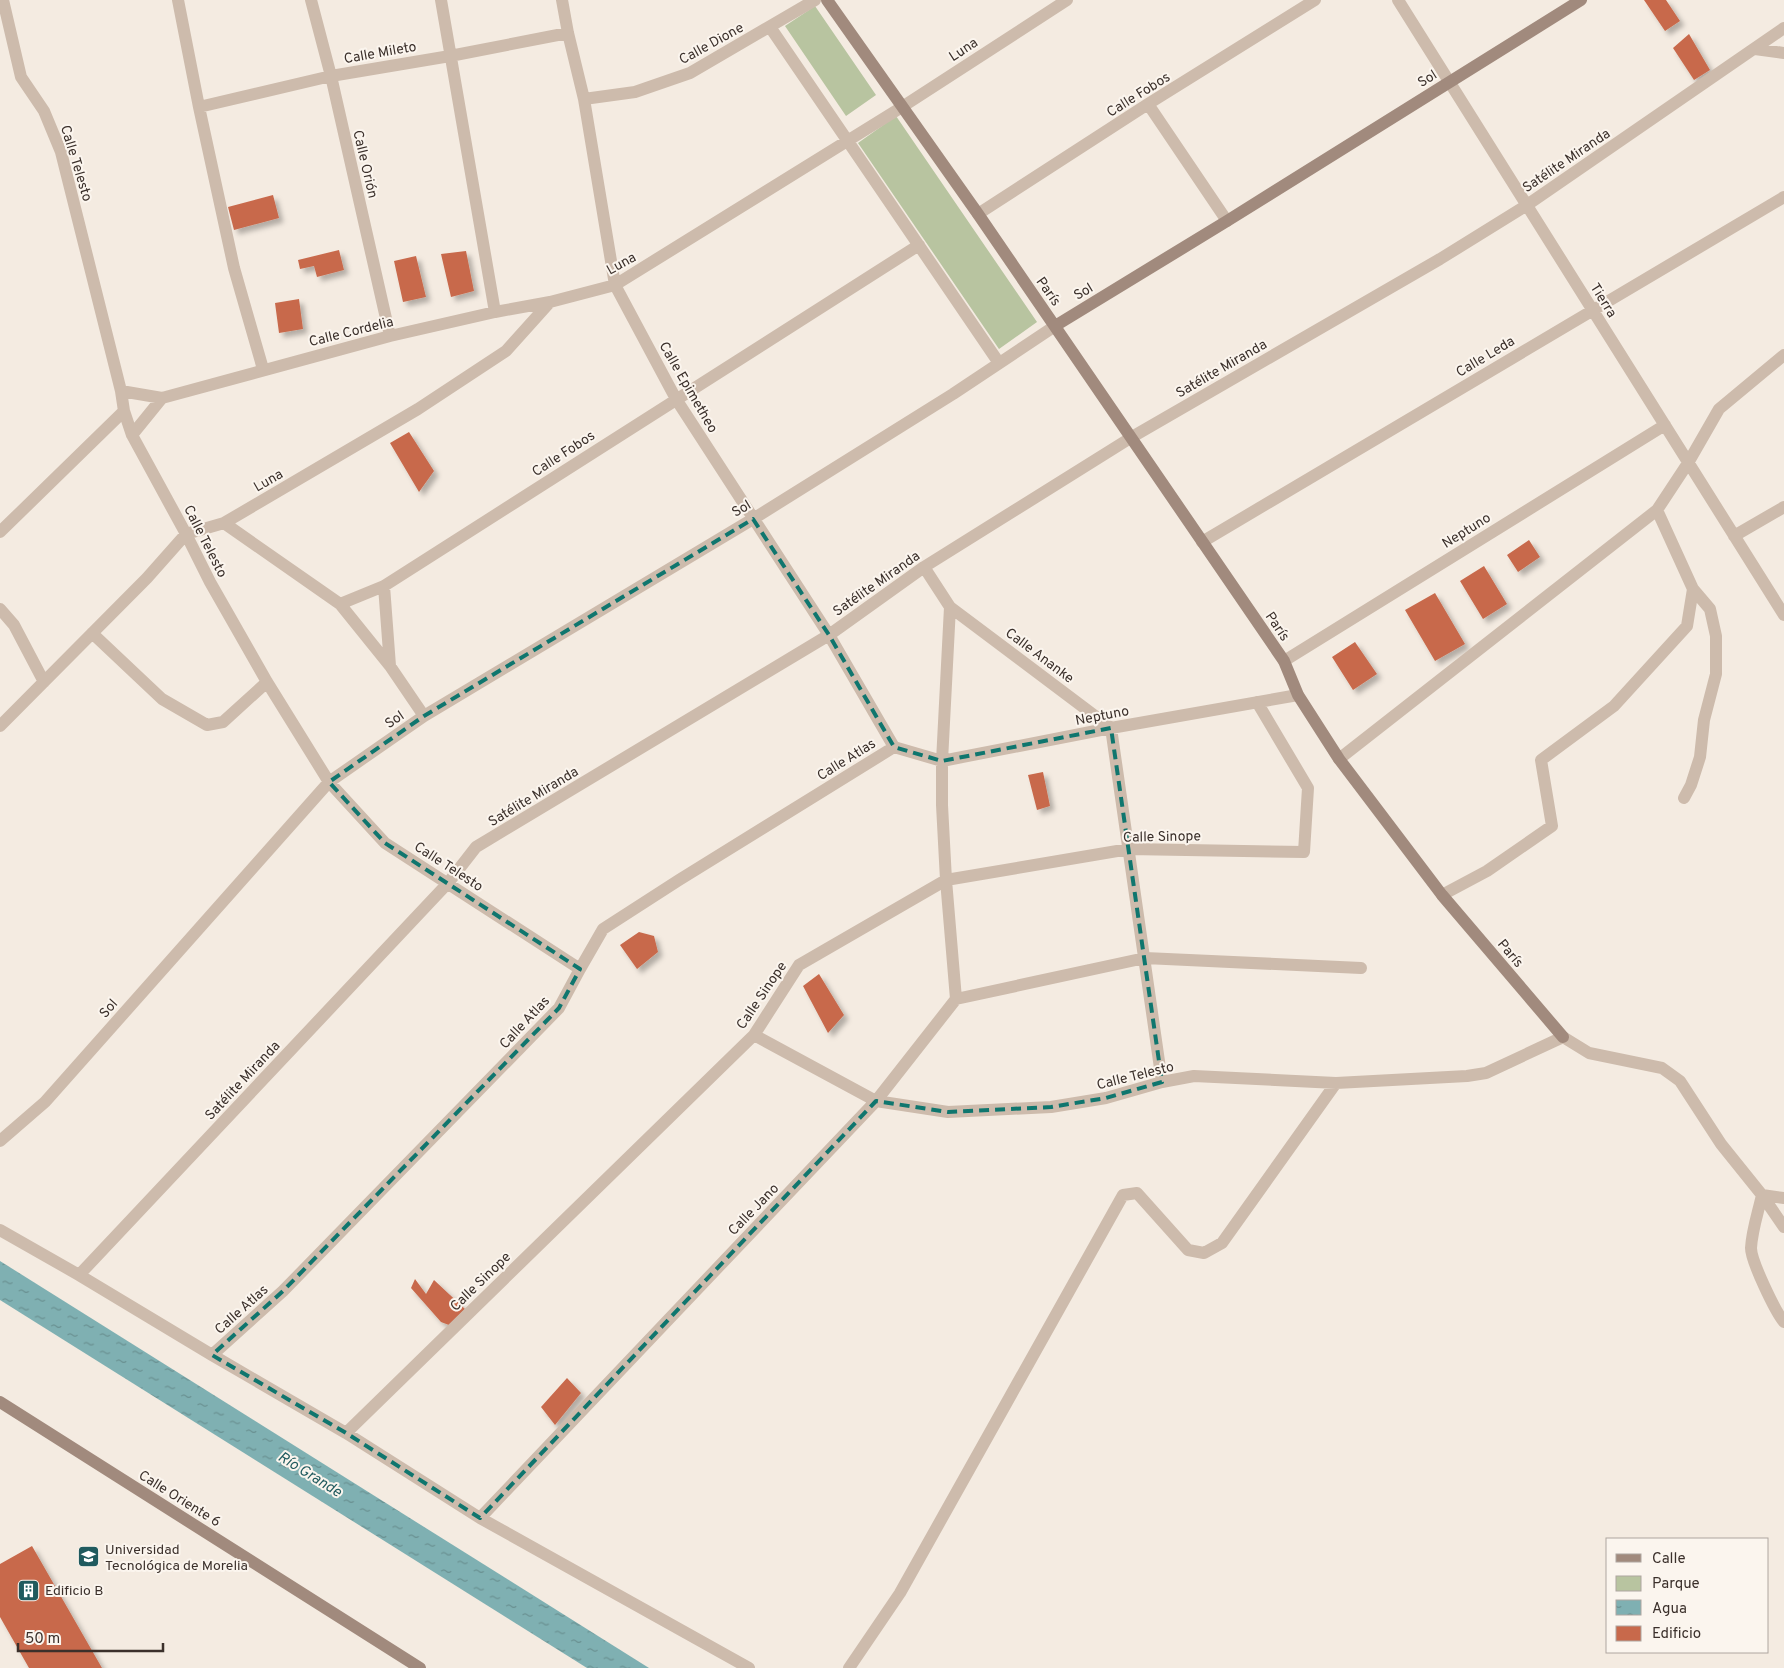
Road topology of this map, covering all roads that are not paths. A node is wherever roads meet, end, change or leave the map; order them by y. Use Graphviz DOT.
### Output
graph roads {
  1 [pos="3,0"];
  2 [pos="178,0"];
  3 [pos="311,0"];
  4 [pos="441,0"];
  5 [pos="562,0"];
  6 [pos="815,0"];
  7 [pos="827,0"];
  8 [pos="1067,0"];
  9 [pos="1315,0"];
  10 [pos="1398,0"];
  11 [pos="1581,0"];
  12 [pos="770,27"];
  13 [pos="1784,28"];
  14 [pos="568,33"];
  15 [pos="1755,48"];
  16 [pos="1784,53"];
  17 [pos="450,56"];
  18 [pos="331,76"];
  19 [pos="1449,82"];
  20 [pos="584,99"];
  21 [pos="1148,104"];
  22 [pos="199,107"];
  23 [pos="902,107"];
  24 [pos="846,140"];
  25 [pos="1784,197"];
  26 [pos="1527,205"];
  27 [pos="978,214"];
  28 [pos="1226,221"];
  29 [pos="919,245"];
  30 [pos="615,285"];
  31 [pos="550,302"];
  32 [pos="1592,310"];
  33 [pos="495,312"];
  34 [pos="1055,326"];
  35 [pos="390,336"];
  36 [pos="1784,355"];
  37 [pos="999,363"];
  38 [pos="263,369"];
  39 [pos="121,391"];
  40 [pos="162,398"];
  41 [pos="676,399"];
  42 [pos="124,411"];
  43 [pos="1665,425"];
  44 [pos="132,435"];
  45 [pos="1132,437"];
  46 [pos="1688,463"];
  47 [pos="1784,507"];
  48 [pos="1657,510"];
  49 [pos="753,519"];
  50 [pos="224,523"];
  51 [pos="0,532"];
  52 [pos="186,534"];
  53 [pos="1734,536"];
  54 [pos="1202,542"];
  55 [pos="924,567"];
  56 [pos="384,586"];
  57 [pos="1693,589"];
  58 [pos="340,604"];
  59 [pos="950,607"];
  60 [pos="0,609"];
  61 [pos="1784,615"];
  62 [pos="92,633"];
  63 [pos="829,635"];
  64 [pos="1284,661"];
  65 [pos="390,666"];
  66 [pos="44,682"];
  67 [pos="267,682"];
  68 [pos="1298,695"];
  69 [pos="1258,702"];
  70 [pos="424,716"];
  71 [pos="0,726"];
  72 [pos="1111,728"];
  73 [pos="894,747"];
  74 [pos="1339,759"];
  75 [pos="942,761"];
  76 [pos="329,782"];
  77 [pos="1684,798"];
  78 [pos="1129,849"];
  79 [pos="946,880"];
  80 [pos="448,883"];
  81 [pos="1442,895"];
  82 [pos="1145,958"];
  83 [pos="1361,968"];
  84 [pos="580,969"];
  85 [pos="956,999"];
  86 [pos="754,1035"];
  87 [pos="1563,1037"];
  88 [pos="1162,1082"];
  89 [pos="1336,1083"];
  90 [pos="876,1101"];
  91 [pos="0,1141"];
  92 [pos="1762,1195"];
  93 [pos="1784,1198"];
  94 [pos="1784,1227"];
  95 [pos="0,1230"];
  96 [pos="79,1275"];
  97 [pos="1784,1322"];
  98 [pos="212,1355"];
  99 [pos="0,1402"];
  100 [pos="346,1433"];
  101 [pos="480,1518"];
  102 [pos="420,1668"];
  103 [pos="749,1668"];
  104 [pos="849,1668"];
  1 -- 39 [label="street, Calle Telesto"];
  2 -- 22 [label="street"];
  3 -- 18 [label="street, Calle Orión"];
  4 -- 17 [label="street"];
  5 -- 14 [label="street, Calle Epimetheo"];
  6 -- 12 [label="street, Calle Dione"];
  7 -- 23 [label="street, París"];
  8 -- 23 [label="street, Luna"];
  9 -- 21 [label="street, Calle Fobos"];
  10 -- 19 [label="street, Tierra"];
  11 -- 19 [label="street, Sol"];
  12 -- 20 [label="street, Calle Dione"];
  12 -- 24 [label="street"];
  13 -- 15 [label="street, Satélite Miranda"];
  14 -- 17 [label="street, Calle Mileto"];
  14 -- 20 [label="street, Calle Epimetheo"];
  15 -- 16 [label="street"];
  15 -- 26 [label="street, Satélite Miranda"];
  17 -- 18 [label="street, Calle Mileto"];
  17 -- 33 [label="street"];
  18 -- 22 [label="street, Calle Mileto"];
  18 -- 35 [label="street, Calle Orión"];
  19 -- 26 [label="street, Tierra"];
  19 -- 28 [label="street, Sol"];
  20 -- 30 [label="street, Calle Epimetheo"];
  21 -- 27 [label="street, Calle Fobos"];
  21 -- 28 [label="street"];
  22 -- 38 [label="street"];
  23 -- 24 [label="street, Luna"];
  23 -- 27 [label="street, París"];
  24 -- 29 [label="street"];
  24 -- 30 [label="street, Luna"];
  25 -- 32 [label="street, Calle Leda"];
  26 -- 32 [label="street, Tierra"];
  26 -- 45 [label="street, Satélite Miranda"];
  27 -- 34 [label="street, París"];
  28 -- 34 [label="street, Sol"];
  29 -- 37 [label="street"];
  29 -- 41 [label="street, Calle Fobos"];
  30 -- 31 [label="street, Luna"];
  30 -- 41 [label="street, Calle Epimetheo"];
  31 -- 33 [label="street, Calle Cordelia"];
  31 -- 50 [label="street, Luna"];
  32 -- 43 [label="street, Tierra"];
  32 -- 54 [label="street, Calle Leda"];
  33 -- 35 [label="street, Calle Cordelia"];
  34 -- 37 [label="street, Sol"];
  34 -- 45 [label="street, París"];
  35 -- 38 [label="street, Calle Cordelia"];
  36 -- 46 [label="street"];
  37 -- 49 [label="street, Sol"];
  38 -- 40 [label="street, Calle Cordelia"];
  39 -- 40 [label="street, Calle Cordelia"];
  39 -- 42 [label="street, Calle Telesto"];
  40 -- 44 [label="street"];
  41 -- 49 [label="street, Calle Epimetheo"];
  41 -- 56 [label="street, Calle Fobos"];
  42 -- 44 [label="street, Calle Telesto"];
  42 -- 51 [label="street"];
  43 -- 46 [label="street, Tierra"];
  43 -- 64 [label="street, Neptuno"];
  44 -- 52 [label="street, Calle Telesto"];
  45 -- 54 [label="street, París"];
  45 -- 55 [label="street, Satélite Miranda"];
  46 -- 48 [label="street"];
  46 -- 53 [label="street, Tierra"];
  47 -- 53 [label="street"];
  48 -- 57 [label="street"];
  48 -- 74 [label="street"];
  49 -- 63 [label="street, Calle Epimetheo"];
  49 -- 70 [label="street, Sol"];
  50 -- 52 [label="street, Luna"];
  50 -- 58 [label="street"];
  52 -- 62 [label="street"];
  52 -- 67 [label="street, Calle Telesto"];
  53 -- 61 [label="street, Tierra"];
  54 -- 64 [label="street, París"];
  55 -- 59 [label="street"];
  55 -- 63 [label="street, Satélite Miranda"];
  56 -- 58 [label="street, Calle Fobos"];
  56 -- 65 [label="street"];
  57 -- 77 [label="street"];
  57 -- 81 [label="street"];
  58 -- 65 [label="street"];
  59 -- 72 [label="street, Calle Ananke"];
  59 -- 75 [label="street"];
  60 -- 66 [label="street"];
  62 -- 66 [label="street"];
  62 -- 67 [label="street"];
  63 -- 73 [label="street, Calle Epimetheo"];
  63 -- 80 [label="street, Satélite Miranda"];
  64 -- 68 [label="street, París"];
  65 -- 70 [label="street"];
  66 -- 71 [label="street"];
  67 -- 76 [label="street, Calle Telesto"];
  68 -- 69 [label="street, Neptuno"];
  68 -- 74 [label="street, París"];
  69 -- 72 [label="street, Neptuno"];
  69 -- 78 [label="street, Calle Sinope"];
  70 -- 76 [label="street, Sol"];
  72 -- 75 [label="street, Neptuno"];
  72 -- 78 [label="street"];
  73 -- 75 [label="street, Calle Atlas"];
  73 -- 84 [label="street, Calle Atlas"];
  74 -- 81 [label="street, París"];
  75 -- 79 [label="street"];
  76 -- 80 [label="street, Calle Telesto"];
  76 -- 91 [label="street, Sol"];
  78 -- 79 [label="street, Calle Sinope"];
  78 -- 82 [label="street"];
  79 -- 85 [label="street"];
  79 -- 86 [label="street, Calle Sinope"];
  80 -- 84 [label="street, Calle Telesto"];
  80 -- 96 [label="street, Satélite Miranda"];
  81 -- 87 [label="street, París"];
  82 -- 83 [label="street"];
  82 -- 85 [label="street"];
  82 -- 88 [label="street"];
  84 -- 98 [label="street, Calle Atlas"];
  85 -- 90 [label="street, Calle Jano"];
  86 -- 90 [label="street, Calle Telesto"];
  86 -- 100 [label="street, Calle Sinope"];
  87 -- 89 [label="street, Calle Telesto"];
  87 -- 92 [label="street, París"];
  88 -- 89 [label="street, Calle Telesto"];
  88 -- 90 [label="street, Calle Telesto"];
  89 -- 104 [label="street"];
  90 -- 101 [label="street, Calle Jano"];
  92 -- 93 [label="street"];
  92 -- 94 [label="street, París"];
  92 -- 97 [label="street"];
  95 -- 96 [label="street"];
  96 -- 98 [label="street"];
  98 -- 100 [label="street"];
  99 -- 102 [label="street, Calle Oriente 6"];
  100 -- 101 [label="street"];
  101 -- 103 [label="street"];
}
